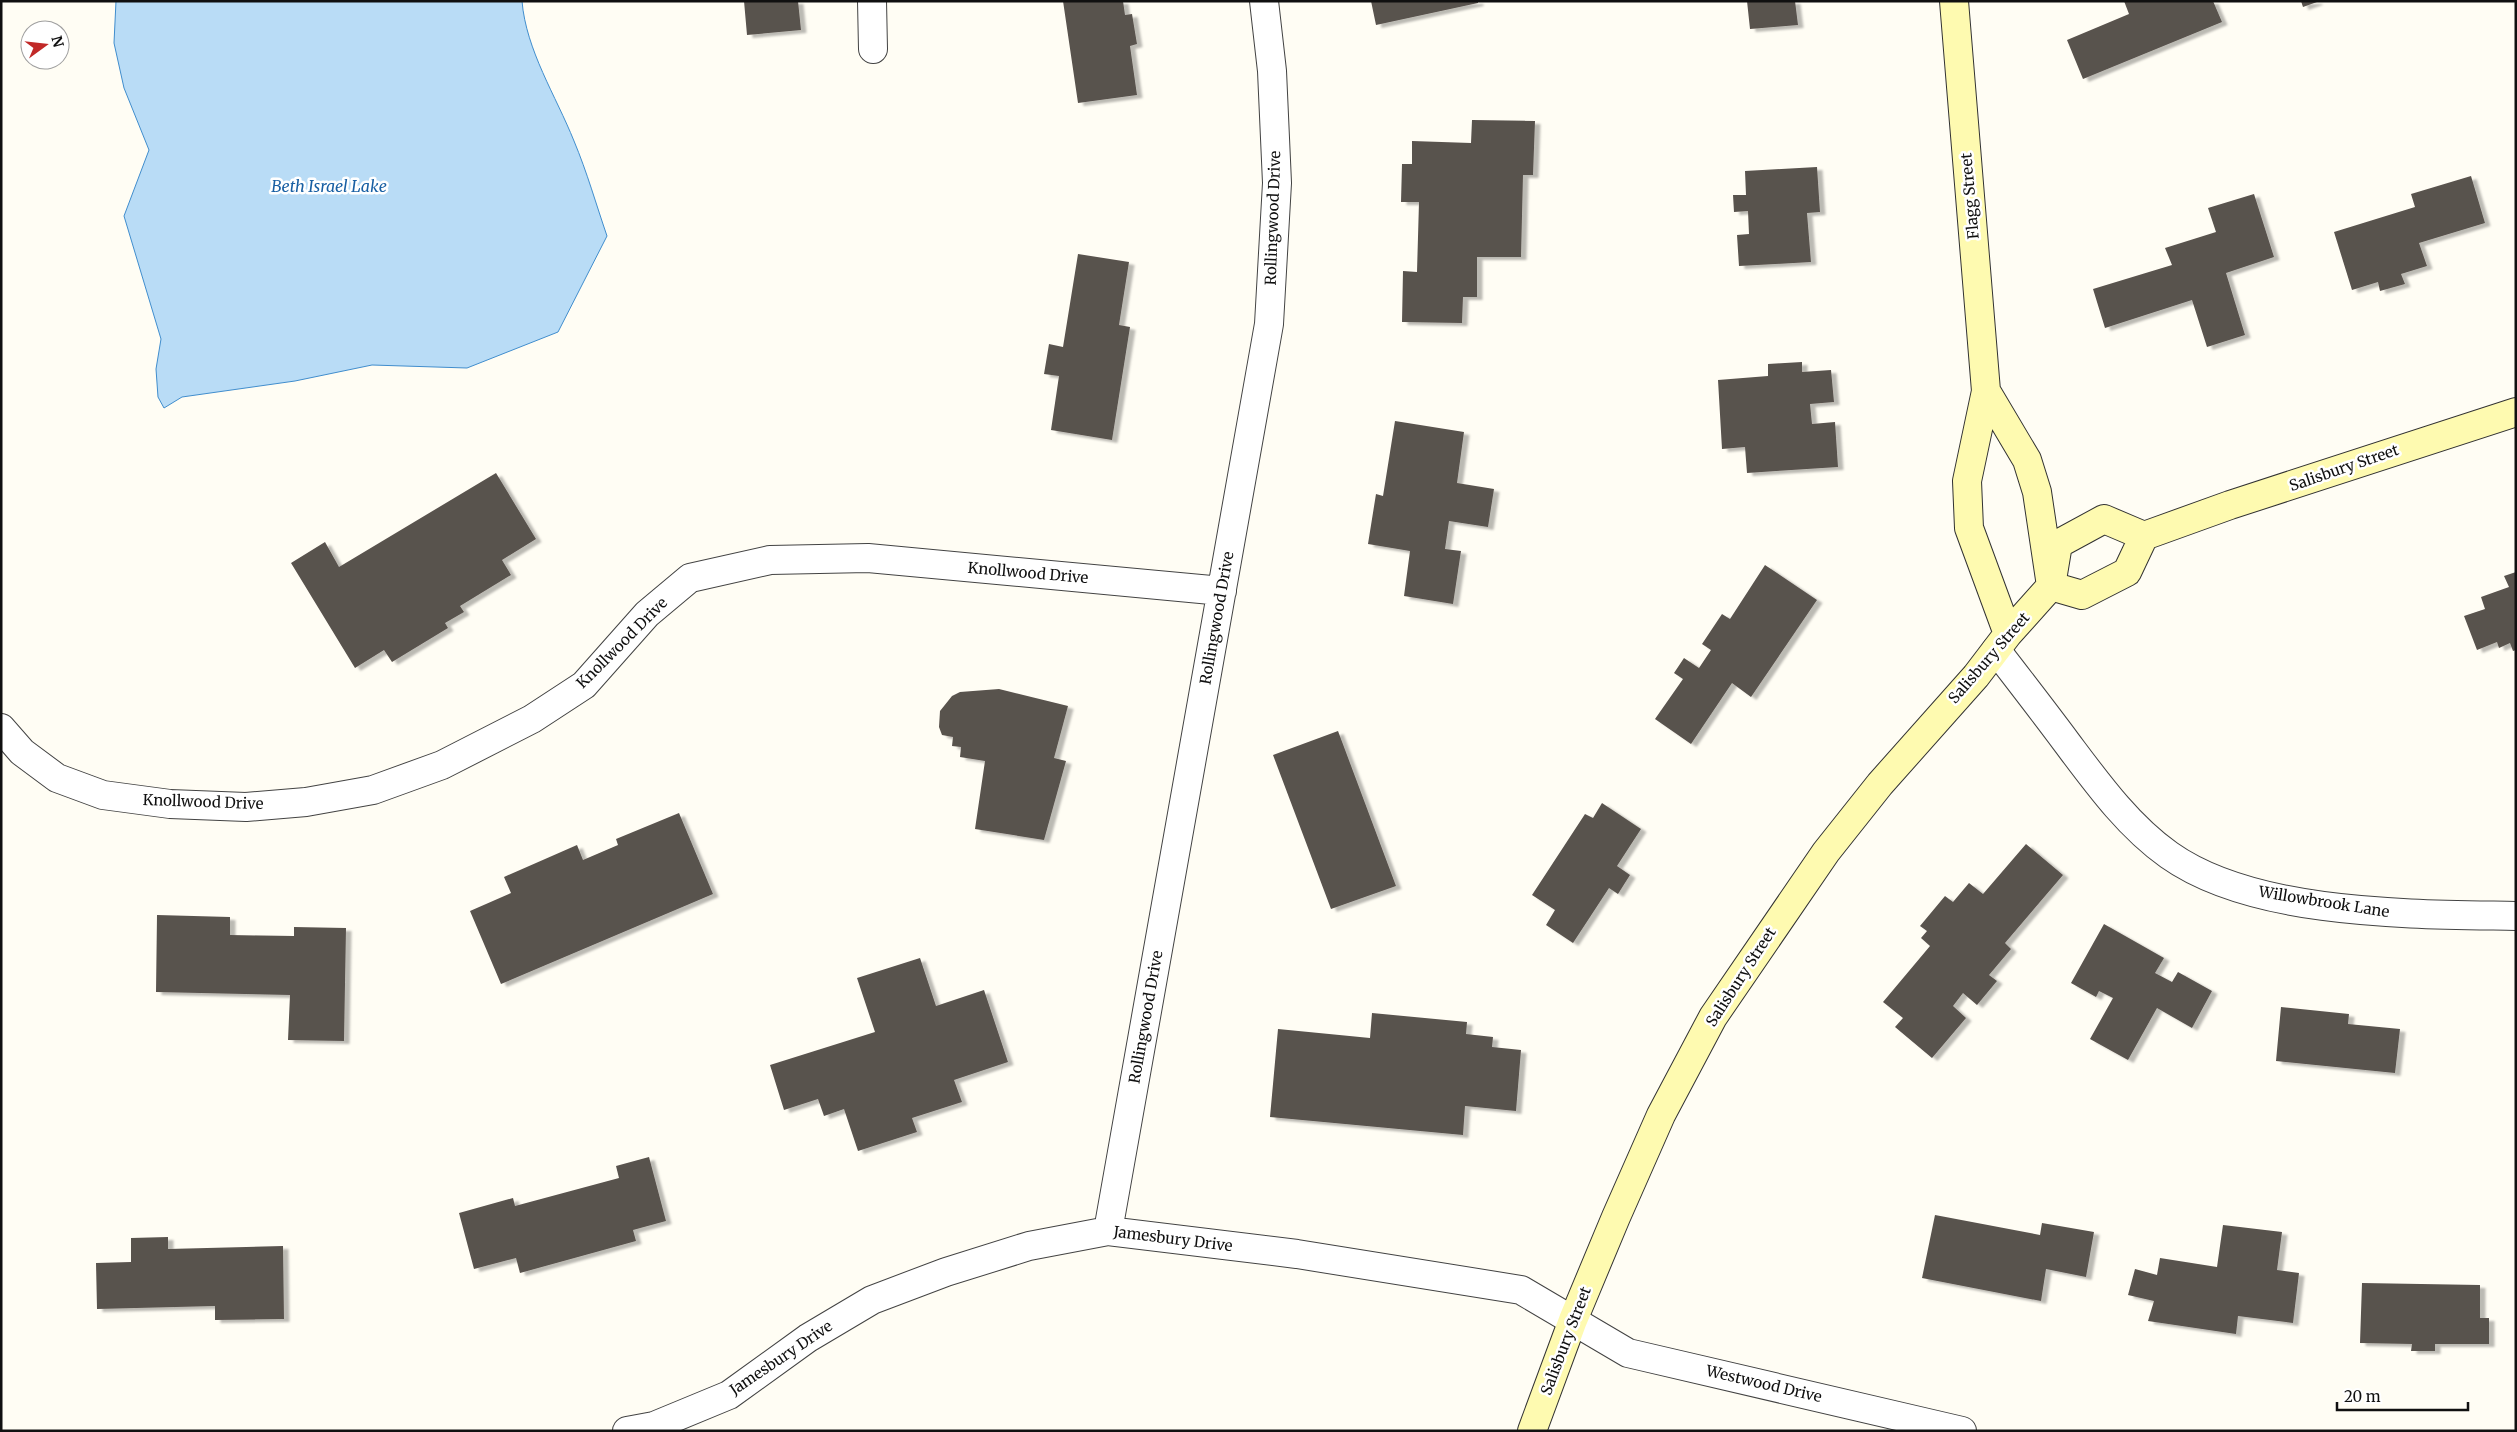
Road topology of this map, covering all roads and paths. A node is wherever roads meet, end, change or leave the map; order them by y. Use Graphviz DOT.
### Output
graph roads {
  1 [pos="872,1"];
  2 [pos="1264,1"];
  3 [pos="1954,1"];
  4 [pos="873,49"];
  5 [pos="1986,391"];
  6 [pos="2516,412"];
  7 [pos="2144,536"];
  8 [pos="2051,586"];
  9 [pos="1222,591"];
  10 [pos="2002,642"];
  11 [pos="1,728"];
  12 [pos="2516,916"];
  13 [pos="1108,1231"];
  14 [pos="1573,1320"];
  15 [pos="627,1431"];
  16 [pos="1532,1431"];
  17 [pos="1962,1431"];
  1 -- 4 [label="street"];
  2 -- 9 [label="street, Rollingwood Drive"];
  3 -- 5 [label="main road, Flagg Street"];
  5 -- 8 [label="main road, Flagg Street"];
  5 -- 10 [label="main road, Flagg Street"];
  6 -- 7 [label="main road, Salisbury Street"];
  7 -- 8 [label="main road"];
  7 -- 8 [label="main road"];
  8 -- 10 [label="main road, Salisbury Street"];
  9 -- 11 [label="street, Knollwood Drive"];
  9 -- 13 [label="street, Rollingwood Drive"];
  10 -- 12 [label="street, Willowbrook Lane"];
  10 -- 14 [label="main road, Salisbury Street"];
  13 -- 14 [label="street, Jamesbury Drive"];
  13 -- 15 [label="street, Jamesbury Drive"];
  14 -- 16 [label="main road, Salisbury Street"];
  14 -- 17 [label="street, Westwood Drive"];
}
